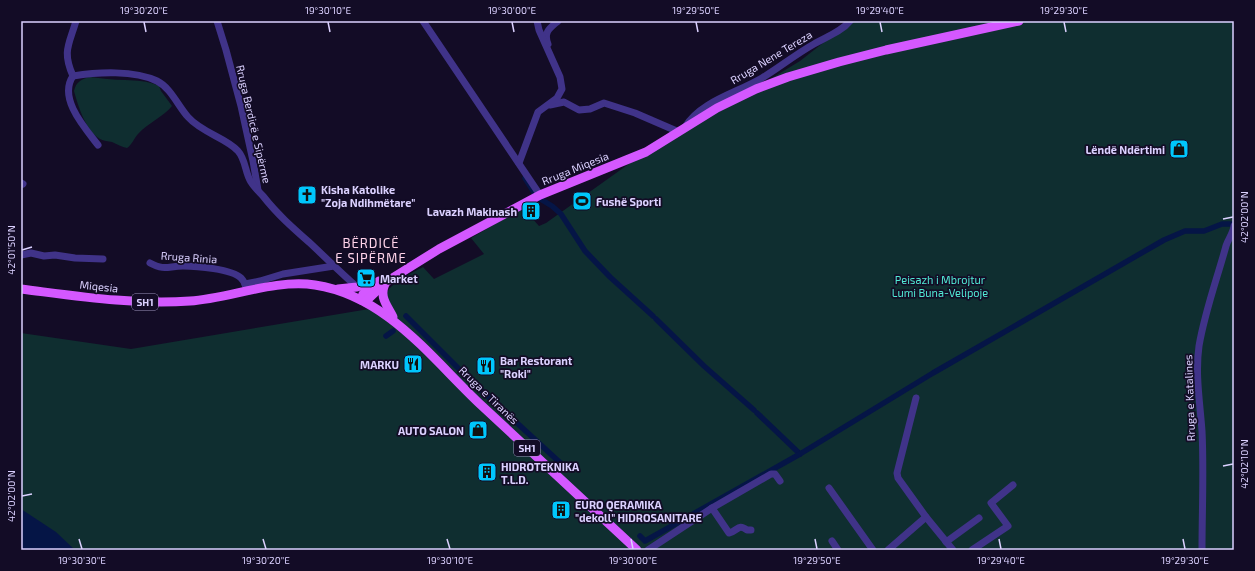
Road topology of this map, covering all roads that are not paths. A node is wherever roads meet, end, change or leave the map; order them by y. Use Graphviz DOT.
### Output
graph roads {
  1 [pos="76,21"];
  2 [pos="217,21"];
  3 [pos="423,21"];
  4 [pos="537,21"];
  5 [pos="558,21"];
  6 [pos="850,21"];
  7 [pos="1019,21"];
  8 [pos="549,54"];
  9 [pos="73,76"];
  10 [pos="548,106"];
  11 [pos="682,130"];
  12 [pos="98,145"];
  13 [pos="519,163"];
  14 [pos="258,190"];
  15 [pos="536,197"];
  16 [pos="1234,229"];
  17 [pos="21,255"];
  18 [pos="104,259"];
  19 [pos="150,263"];
  20 [pos="334,266"];
  21 [pos="384,281"];
  22 [pos="357,287"];
  23 [pos="246,288"];
  24 [pos="21,289"];
  25 [pos="332,289"];
  26 [pos="363,301"];
  27 [pos="396,322"];
  28 [pos="916,398"];
  29 [pos="780,481"];
  30 [pos="1013,485"];
  31 [pos="829,488"];
  32 [pos="712,508"];
  33 [pos="926,517"];
  34 [pos="979,518"];
  35 [pos="751,530"];
  36 [pos="832,541"];
  37 [pos="946,542"];
  38 [pos="637,550"];
  39 [pos="648,550"];
  40 [pos="838,550"];
  41 [pos="873,550"];
  42 [pos="888,550"];
  43 [pos="953,550"];
  44 [pos="972,550"];
  45 [pos="1202,550"];
  1 -- 9 [label="street"];
  2 -- 14 [label="street, Rruga Berdicë e Sipërme"];
  3 -- 13 [label="street"];
  4 -- 8 [label="street"];
  5 -- 8 [label="street"];
  6 -- 11 [label="street, Rruga Nene Tereza"];
  7 -- 11 [label="main road, Rruga Miqesia"];
  8 -- 10 [label="street"];
  9 -- 12 [label="street"];
  9 -- 14 [label="street"];
  10 -- 11 [label="street"];
  10 -- 13 [label="street"];
  11 -- 15 [label="main road, Rruga Miqesia"];
  13 -- 15 [label="street"];
  14 -- 20 [label="street, Rruga Berdicë e Sipërme"];
  15 -- 21 [label="main road, Rruga Miqesia"];
  16 -- 45 [label="street, Rruga e Katalines"];
  17 -- 18 [label="street"];
  19 -- 23 [label="street, Rruga Rinia"];
  20 -- 22 [label="street, Rruga Berdicë e Sipërme"];
  20 -- 23 [label="street"];
  21 -- 22 [label="main road"];
  21 -- 26 [label="main road, Rruga Miqesia"];
  21 -- 27 [label="main road"];
  22 -- 25 [label="main road"];
  23 -- 24 [label="main road, Miqesia / SH1"];
  23 -- 25 [label="main road, Miqesia / SH1"];
  25 -- 26 [label="main road, SH1"];
  26 -- 27 [label="main road, SH1"];
  27 -- 38 [label="main road, Rruga e Tiranës / SH1"];
  28 -- 33 [label="street"];
  29 -- 32 [label="street"];
  30 -- 44 [label="street"];
  31 -- 41 [label="street"];
  32 -- 35 [label="street"];
  32 -- 39 [label="street"];
  33 -- 37 [label="street"];
  33 -- 42 [label="street"];
  34 -- 37 [label="street"];
  36 -- 40 [label="street"];
  37 -- 43 [label="street"];
}
